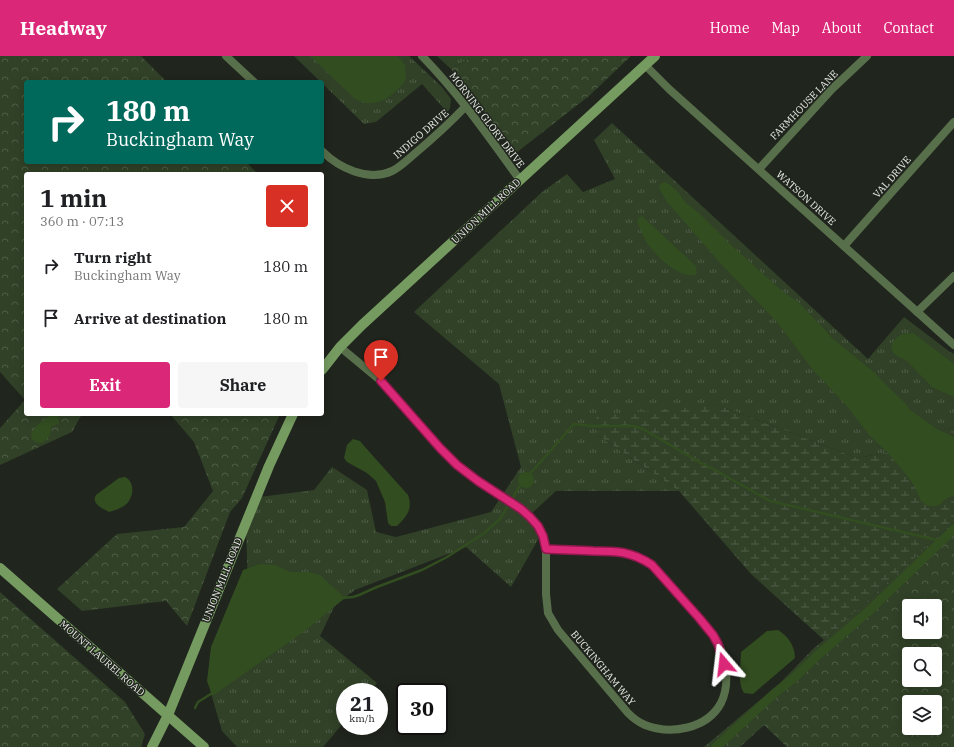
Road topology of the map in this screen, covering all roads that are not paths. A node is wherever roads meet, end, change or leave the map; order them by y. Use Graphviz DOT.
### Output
graph roads {
  1 [pos="226,56"];
  2 [pos="422,56"];
  3 [pos="655,56"];
  4 [pos="866,56"];
  5 [pos="645,65"];
  6 [pos="252,80"];
  7 [pos="466,106"];
  8 [pos="954,122"];
  9 [pos="324,153"];
  10 [pos="758,169"];
  11 [pos="520,180"];
  12 [pos="844,246"];
  13 [pos="954,276"];
  14 [pos="916,312"];
  15 [pos="954,345"];
  16 [pos="340,347"];
  17 [pos="324,367"];
  18 [pos="292,416"];
  19 [pos="546,549"];
  20 [pos="0,568"];
  21 [pos="168,715"];
  22 [pos="152,747"];
  23 [pos="204,747"];
  1 -- 6 [label="street"];
  2 -- 7 [label="street, MORNING GLORY DRIVE"];
  3 -- 5 [label="street, UNION MILL ROAD"];
  4 -- 10 [label="street, FARMHOUSE LANE"];
  5 -- 10 [label="street, WATSON DRIVE"];
  5 -- 11 [label="street, UNION MILL ROAD"];
  7 -- 9 [label="street, INDIGO DRIVE"];
  7 -- 11 [label="street, MORNING GLORY DRIVE"];
  8 -- 12 [label="street, VAL DRIVE"];
  10 -- 12 [label="street, WATSON DRIVE"];
  11 -- 16 [label="street, UNION MILL ROAD"];
  12 -- 14 [label="street, WATSON DRIVE"];
  13 -- 14 [label="street"];
  14 -- 15 [label="street, WATSON DRIVE"];
  16 -- 17 [label="street, UNION MILL ROAD"];
  16 -- 19 [label="street, BUCKINGHAM WAY"];
  18 -- 21 [label="street, UNION MILL ROAD"];
  19 -- 19 [label="street, BUCKINGHAM WAY"];
  20 -- 21 [label="street, MOUNT LAUREL ROAD"];
  21 -- 22 [label="street, UNION MILL ROAD"];
  21 -- 23 [label="street, MOUNT LAUREL ROAD"];
}
